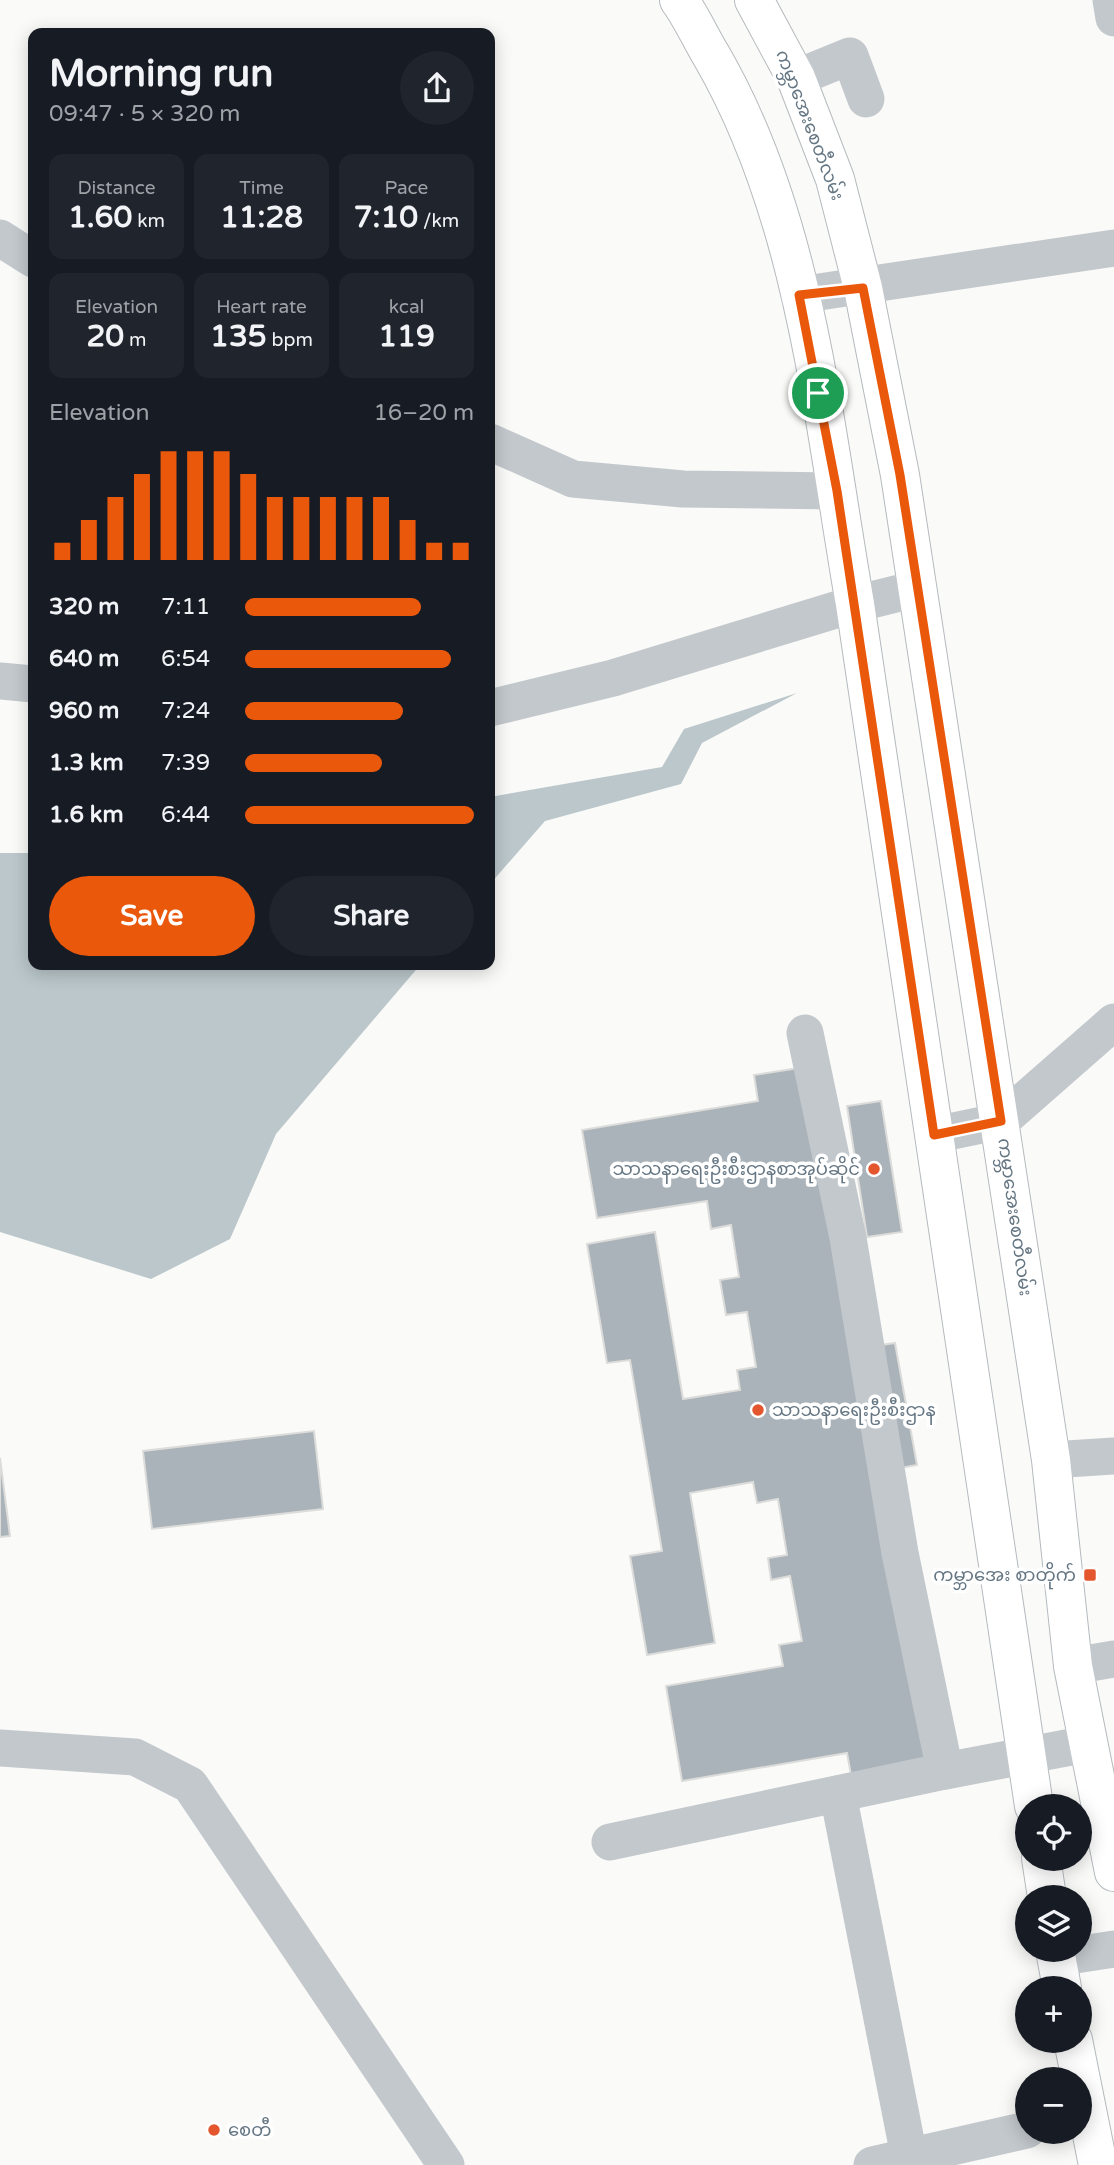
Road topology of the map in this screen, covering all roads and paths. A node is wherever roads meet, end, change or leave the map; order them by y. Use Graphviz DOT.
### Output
graph roads {
  1 [pos="678,0"];
  2 [pos="754,0"];
  3 [pos="1111,0"];
  4 [pos="1114,18"];
  5 [pos="796,78"];
  6 [pos="866,99"];
  7 [pos="0,238"];
  8 [pos="1114,248"];
  9 [pos="28,256"];
  10 [pos="863,288"];
  11 [pos="799,295"];
  12 [pos="495,444"];
  13 [pos="837,491"];
  14 [pos="916,589"];
  15 [pos="855,604"];
  16 [pos="0,681"];
  17 [pos="28,684"];
  18 [pos="495,707"];
  19 [pos="1114,1022"];
  20 [pos="805,1033"];
  21 [pos="1001,1121"];
  22 [pos="934,1135"];
  23 [pos="1114,1456"];
  24 [pos="1051,1460"];
  25 [pos="1114,1660"];
  26 [pos="1073,1666"];
  27 [pos="1087,1744"];
  28 [pos="0,1748"];
  29 [pos="1027,1755"];
  30 [pos="945,1771"];
  31 [pos="838,1794"];
  32 [pos="1032,1794"];
  33 [pos="610,1842"];
  34 [pos="1114,1872"];
  35 [pos="1114,1949"];
  36 [pos="1057,1965"];
  37 [pos="1015,2133"];
  38 [pos="1092,2144"];
  39 [pos="909,2156"];
  40 [pos="446,2165"];
  41 [pos="872,2165"];
  42 [pos="1098,2165"];
  1 -- 11 [label="main road"];
  2 -- 5 [label="main road, ကမ္ဘာအေးစေတီလမ်း"];
  3 -- 4 [label="street"];
  5 -- 6 [label="street"];
  5 -- 10 [label="main road, ကမ္ဘာအေးစေတီလမ်း"];
  7 -- 9 [label="street"];
  8 -- 10 [label="street"];
  10 -- 11 [label="street"];
  10 -- 14 [label="main road, ကမ္ဘာအေးစေတီလမ်း"];
  11 -- 13 [label="main road"];
  12 -- 13 [label="street"];
  13 -- 15 [label="main road"];
  14 -- 15 [label="street"];
  14 -- 21 [label="main road, ကမ္ဘာအေးစေတီလမ်း"];
  15 -- 18 [label="street"];
  15 -- 22 [label="main road"];
  16 -- 17 [label="street"];
  19 -- 21 [label="street"];
  20 -- 30 [label="street"];
  21 -- 22 [label="street"];
  21 -- 24 [label="main road, ကမ္ဘာအေးစေတီလမ်း"];
  22 -- 29 [label="main road"];
  23 -- 24 [label="street"];
  24 -- 26 [label="main road, ကမ္ဘာအေးစေတီလမ်း"];
  25 -- 26 [label="street"];
  26 -- 27 [label="main road, ကမ္ဘာအေးစေတီလမ်း"];
  27 -- 29 [label="street"];
  27 -- 34 [label="main road, ကမ္ဘာအေးစေတီလမ်း"];
  28 -- 40 [label="street"];
  29 -- 30 [label="street"];
  29 -- 32 [label="main road"];
  30 -- 31 [label="street"];
  31 -- 33 [label="street"];
  31 -- 39 [label="street"];
  35 -- 36 [label="street"];
  37 -- 39 [label="street"];
  38 -- 42 [label="main road"];
  39 -- 41 [label="street"];
}
